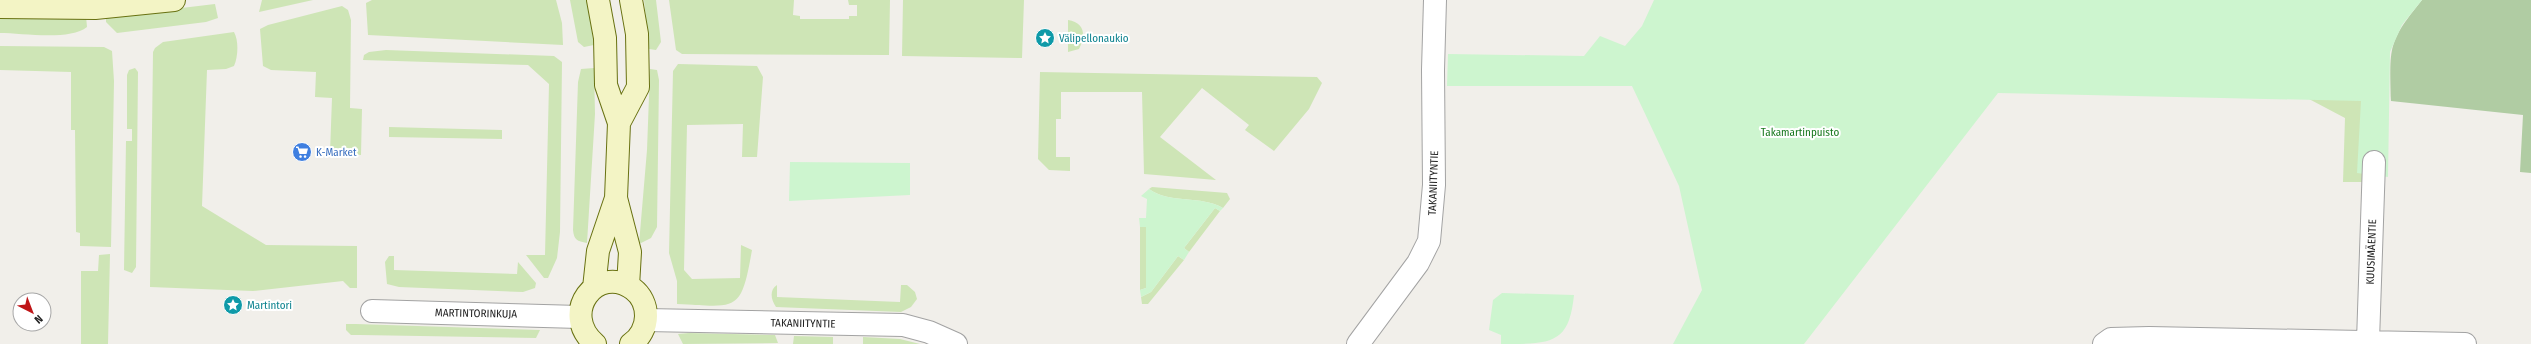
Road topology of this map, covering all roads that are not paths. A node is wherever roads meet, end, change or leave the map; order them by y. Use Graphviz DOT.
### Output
graph roads {
  1 [pos="174,0"];
  2 [pos="598,0"];
  3 [pos="631,0"];
  4 [pos="1435,0"];
  5 [pos="0,7"];
  6 [pos="620,123"];
  7 [pos="2374,162"];
  8 [pos="616,198"];
  9 [pos="628,286"];
  10 [pos="594,288"];
  11 [pos="372,311"];
  12 [pos="579,317"];
  13 [pos="646,320"];
  14 [pos="2149,341"];
  15 [pos="2368,341"];
  16 [pos="595,344"];
  17 [pos="631,344"];
  18 [pos="956,344"];
  19 [pos="1358,344"];
  20 [pos="2104,344"];
  21 [pos="2465,344"];
  1 -- 5 [label="street"];
  2 -- 6 [label="street"];
  3 -- 6 [label="street"];
  4 -- 19 [label="street, TAKANIITYNTIE"];
  6 -- 8 [label="street"];
  7 -- 15 [label="street, KUUSIMÄENTIE"];
  8 -- 9 [label="street"];
  8 -- 10 [label="street"];
  9 -- 10 [label="street"];
  9 -- 13 [label="street"];
  10 -- 12 [label="street"];
  11 -- 12 [label="street, MARTINTORINKUJA"];
  12 -- 16 [label="street"];
  13 -- 17 [label="street"];
  13 -- 18 [label="street, TAKANIITYNTIE"];
  14 -- 15 [label="street"];
  14 -- 20 [label="street"];
  15 -- 21 [label="street"];
}
